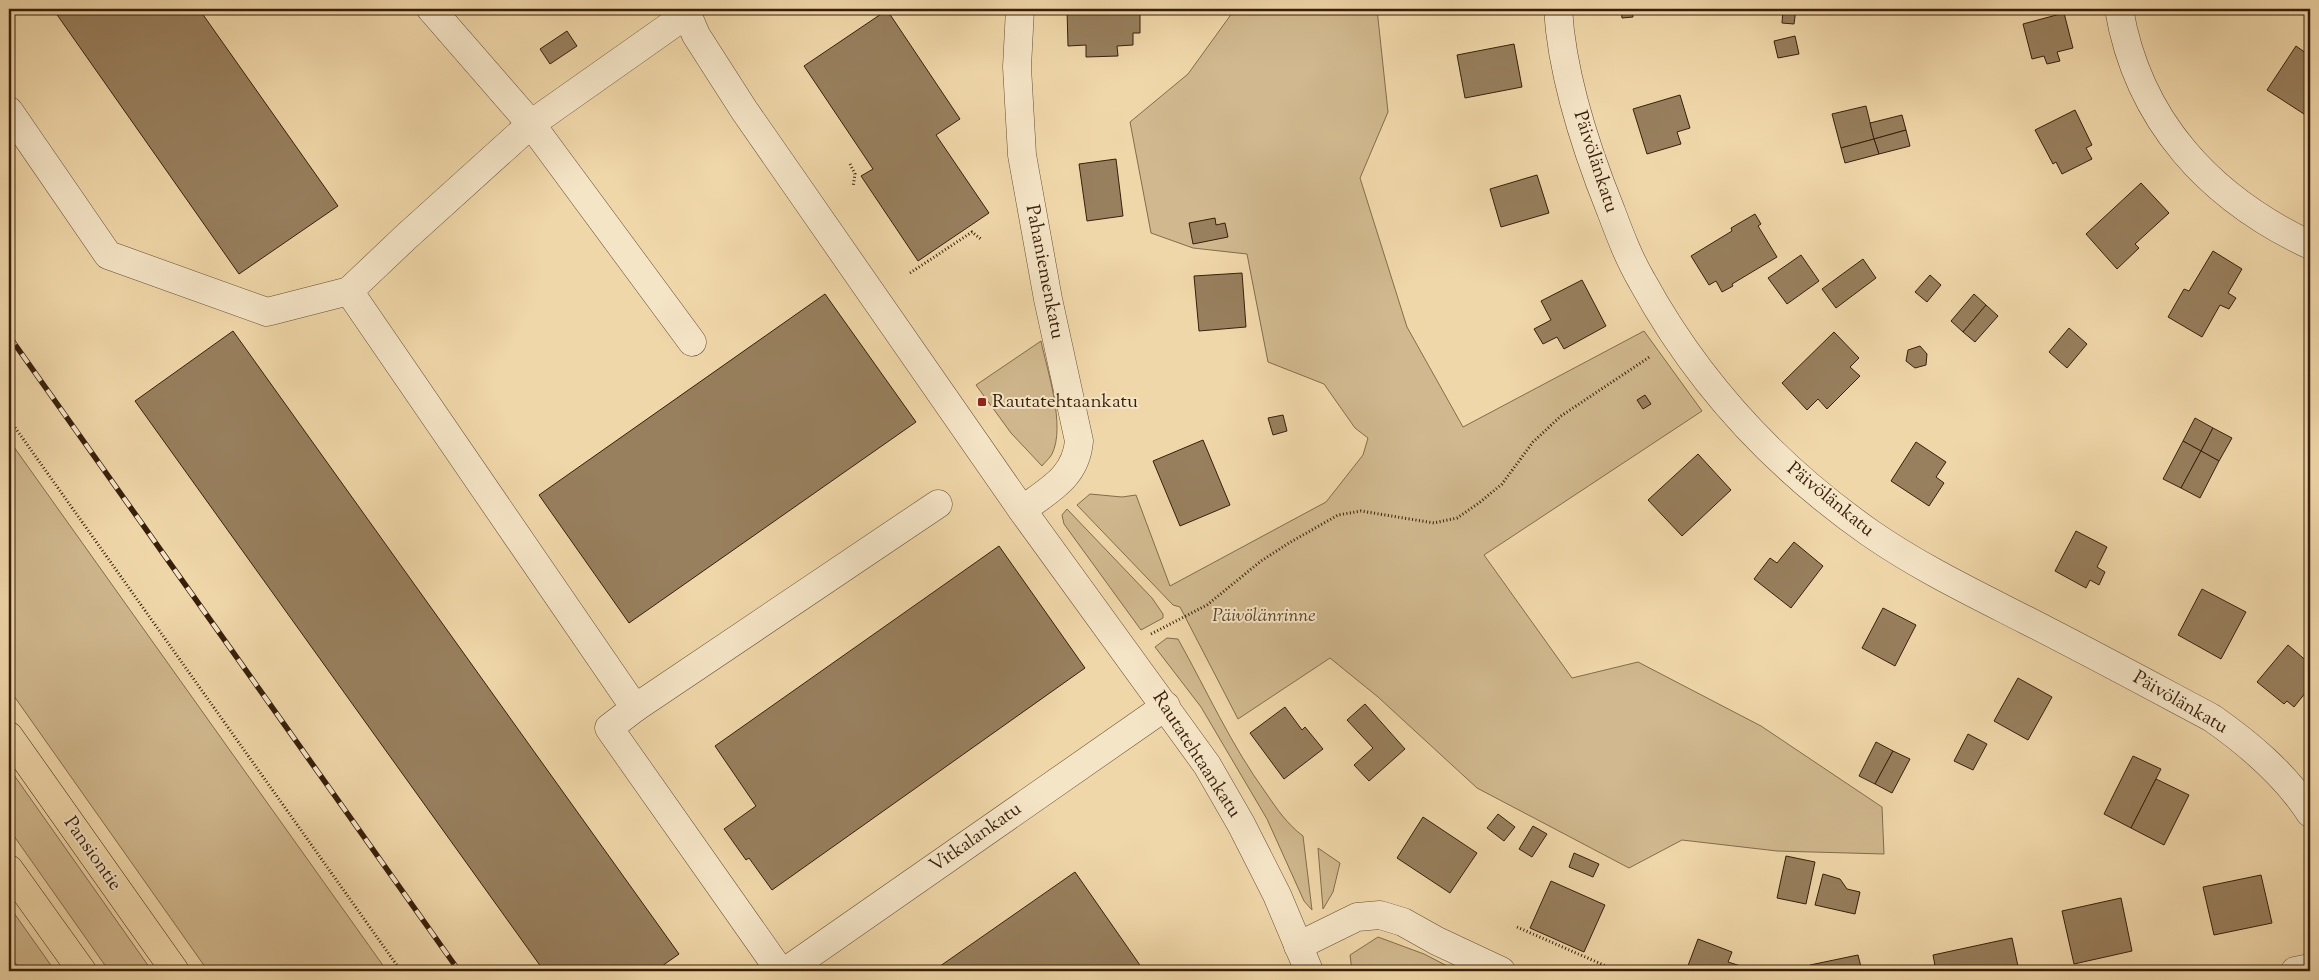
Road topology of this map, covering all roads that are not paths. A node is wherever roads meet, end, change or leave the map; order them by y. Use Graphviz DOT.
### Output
graph roads {
  1 [pos="430,9"];
  2 [pos="1020,9"];
  3 [pos="1558,9"];
  4 [pos="2119,9"];
  5 [pos="686,11"];
  6 [pos="9,111"];
  7 [pos="531,124"];
  8 [pos="2310,244"];
  9 [pos="349,291"];
  10 [pos="692,342"];
  11 [pos="938,504"];
  12 [pos="1022,510"];
  13 [pos="1166,706"];
  14 [pos="635,708"];
  15 [pos="9,736"];
  16 [pos="2310,813"];
  17 [pos="9,869"];
  18 [pos="1298,946"];
  19 [pos="2310,968"];
  20 [pos="82,971"];
  21 [pos="175,971"];
  22 [pos="780,971"];
  23 [pos="786,971"];
  24 [pos="1309,971"];
  25 [pos="1501,971"];
  26 [pos="2295,971"];
  1 -- 7 [label="street"];
  2 -- 12 [label="street, Pahaniemenkatu"];
  3 -- 16 [label="street, Päivölänkatu"];
  4 -- 8 [label="street"];
  5 -- 7 [label="street"];
  5 -- 12 [label="street, Rautatehtaankatu"];
  6 -- 9 [label="street"];
  7 -- 9 [label="street"];
  7 -- 10 [label="street"];
  9 -- 14 [label="street"];
  11 -- 14 [label="street"];
  12 -- 13 [label="street, Rautatehtaankatu"];
  13 -- 18 [label="street, Rautatehtaankatu"];
  13 -- 23 [label="street, Vitkalankatu"];
  14 -- 22 [label="street"];
  15 -- 21 [label="main road, Pansiontie"];
  17 -- 20 [label="main road"];
  18 -- 24 [label="street, Rautatehtaankatu"];
  18 -- 25 [label="street"];
  19 -- 26 [label="street"];
}
